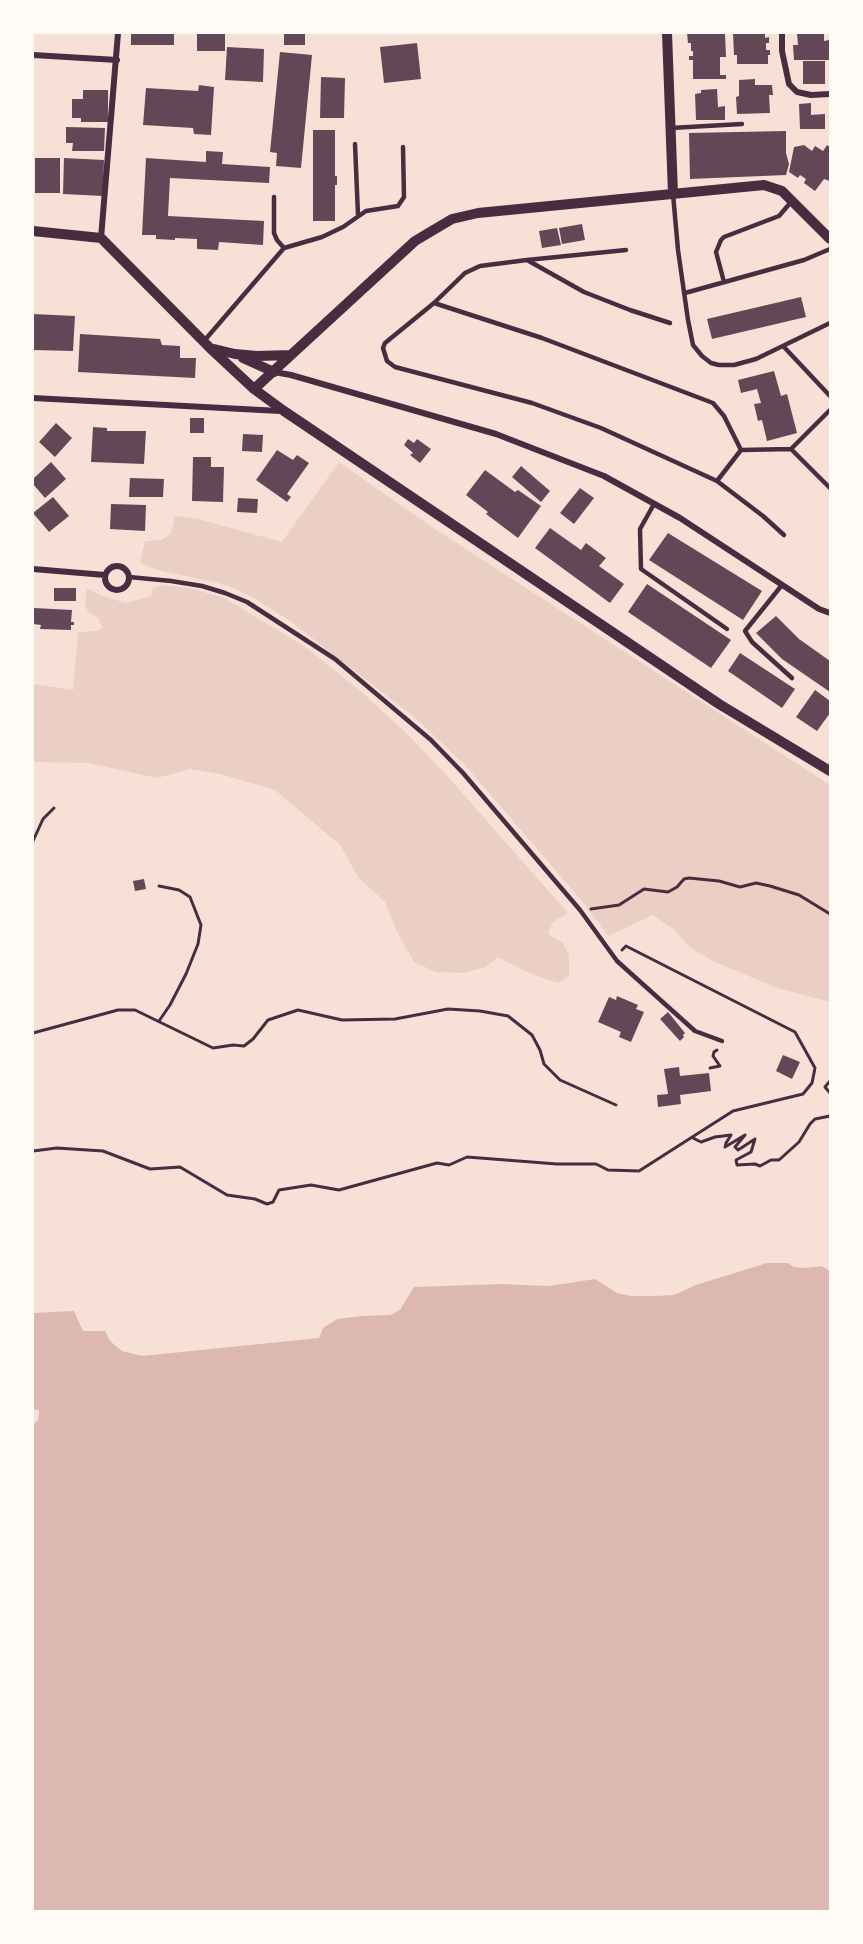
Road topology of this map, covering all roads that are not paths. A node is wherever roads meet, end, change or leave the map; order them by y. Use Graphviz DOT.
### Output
graph roads {
  1 [pos="118,33"];
  2 [pos="668,33"];
  3 [pos="782,33"];
  4 [pos="33,55"];
  5 [pos="117,60"];
  6 [pos="830,94"];
  7 [pos="742,124"];
  8 [pos="672,128"];
  9 [pos="355,144"];
  10 [pos="403,147"];
  11 [pos="673,194"];
  12 [pos="274,197"];
  13 [pos="793,201"];
  14 [pos="358,215"];
  15 [pos="33,231"];
  16 [pos="101,238"];
  17 [pos="830,239"];
  18 [pos="284,248"];
  19 [pos="830,249"];
  20 [pos="626,250"];
  21 [pos="527,260"];
  22 [pos="724,282"];
  23 [pos="685,293"];
  24 [pos="434,303"];
  25 [pos="670,323"];
  26 [pos="830,323"];
  27 [pos="207,345"];
  28 [pos="784,346"];
  29 [pos="235,354"];
  30 [pos="291,354"];
  31 [pos="274,372"];
  32 [pos="254,389"];
  33 [pos="830,396"];
  34 [pos="33,398"];
  35 [pos="830,410"];
  36 [pos="284,411"];
  37 [pos="791,448"];
  38 [pos="741,450"];
  39 [pos="717,481"];
  40 [pos="830,488"];
  41 [pos="654,504"];
  42 [pos="784,535"];
  43 [pos="33,569"];
  44 [pos="105,575"];
  45 [pos="129,577"];
  46 [pos="782,585"];
  47 [pos="830,613"];
  48 [pos="727,629"];
  49 [pos="792,678"];
  50 [pos="830,771"];
  51 [pos="722,1041"];
  1 -- 5 [label="street"];
  2 -- 8 [label="street"];
  3 -- 6 [label="street"];
  4 -- 5 [label="street"];
  5 -- 16 [label="street"];
  7 -- 8 [label="lane"];
  8 -- 11 [label="street"];
  9 -- 14 [label="lane"];
  10 -- 14 [label="lane"];
  11 -- 13 [label="street"];
  11 -- 23 [label="lane"];
  11 -- 30 [label="street"];
  12 -- 18 [label="lane"];
  13 -- 17 [label="street"];
  13 -- 22 [label="lane"];
  14 -- 18 [label="lane"];
  15 -- 16 [label="street"];
  16 -- 27 [label="street"];
  18 -- 27 [label="lane"];
  19 -- 22 [label="lane"];
  20 -- 21 [label="lane"];
  21 -- 24 [label="lane"];
  21 -- 25 [label="lane"];
  22 -- 23 [label="lane"];
  23 -- 28 [label="lane"];
  24 -- 38 [label="lane"];
  24 -- 39 [label="lane"];
  26 -- 28 [label="lane"];
  27 -- 29 [label="street"];
  27 -- 32 [label="street"];
  28 -- 33 [label="lane"];
  29 -- 30 [label="street"];
  29 -- 31 [label="street"];
  30 -- 31 [label="street"];
  31 -- 32 [label="street"];
  31 -- 41 [label="street"];
  32 -- 36 [label="street"];
  34 -- 36 [label="street"];
  35 -- 37 [label="lane"];
  36 -- 50 [label="street"];
  37 -- 38 [label="lane"];
  37 -- 40 [label="lane"];
  38 -- 39 [label="lane"];
  39 -- 42 [label="lane"];
  41 -- 46 [label="street"];
  41 -- 48 [label="lane"];
  43 -- 44 [label="street"];
  44 -- 45 [label="street"];
  44 -- 45 [label="street"];
  45 -- 51 [label="lane"];
  46 -- 47 [label="street"];
  46 -- 49 [label="lane"];
}
